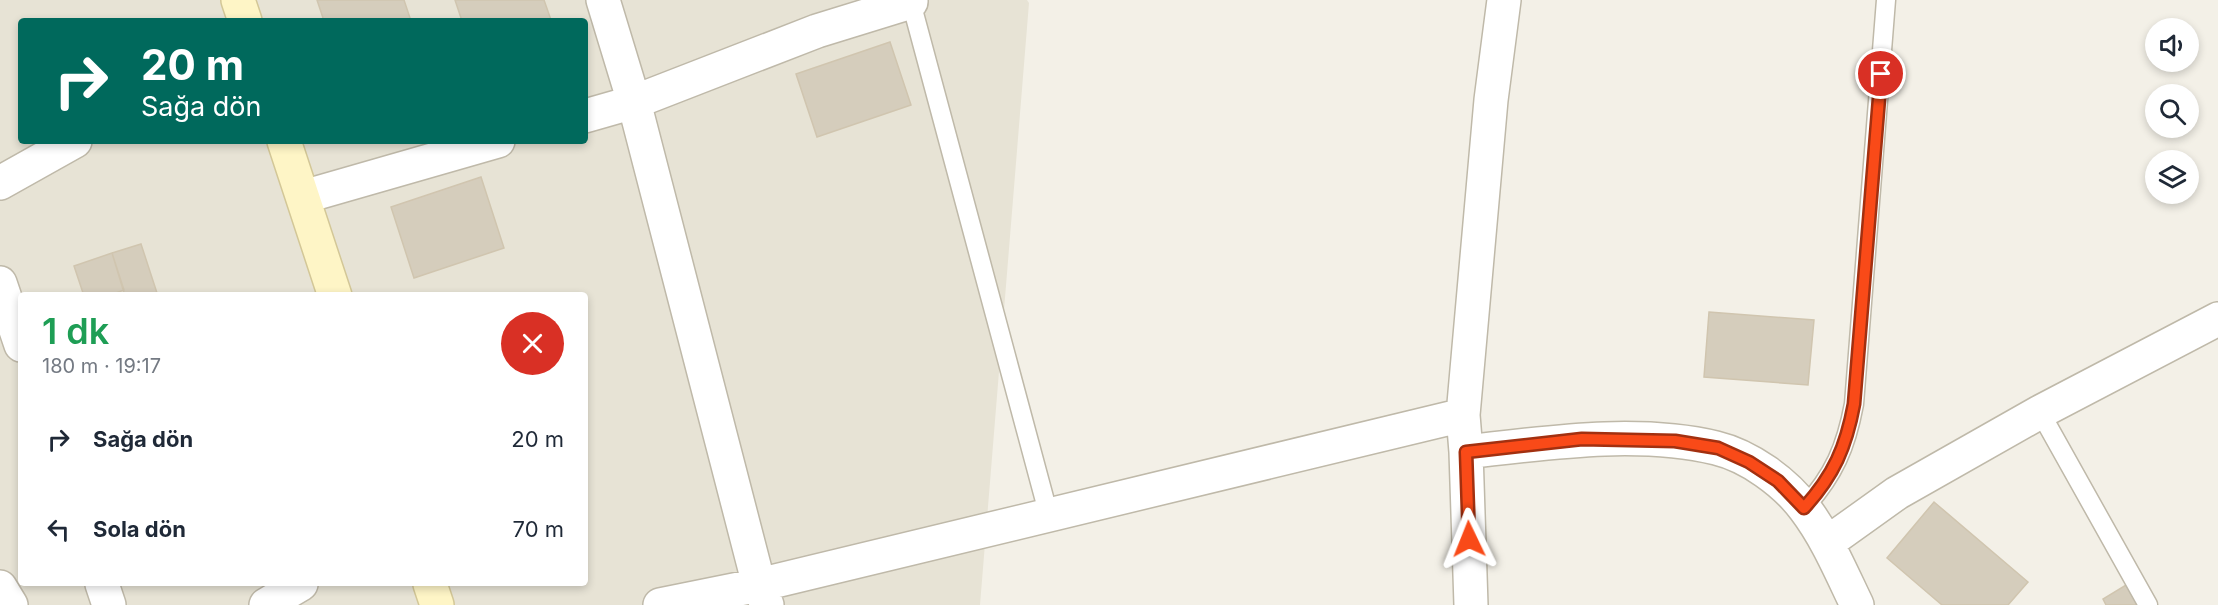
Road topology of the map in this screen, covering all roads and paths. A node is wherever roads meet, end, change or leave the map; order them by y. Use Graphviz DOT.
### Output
graph roads {
  1 [pos="238,0"];
  2 [pos="603,0"];
  3 [pos="1504,0"];
  4 [pos="1886,0"];
  5 [pos="911,1"];
  6 [pos="244,18"];
  7 [pos="634,102"];
  8 [pos="588,115"];
  9 [pos="70,144"];
  10 [pos="285,144"];
  11 [pos="488,144"];
  12 [pos="0,183"];
  13 [pos="303,197"];
  14 [pos="0,283"];
  15 [pos="334,292"];
  16 [pos="2218,319"];
  17 [pos="18,336"];
  18 [pos="2040,412"];
  19 [pos="1463,415"];
  20 [pos="1466,452"];
  21 [pos="1804,508"];
  22 [pos="1049,516"];
  23 [pos="1827,543"];
  24 [pos="103,586"];
  25 [pos="298,586"];
  26 [pos="431,586"];
  27 [pos="0,587"];
  28 [pos="763,595"];
  29 [pos="11,605"];
  30 [pos="109,605"];
  31 [pos="266,605"];
  32 [pos="437,605"];
  33 [pos="660,605"];
  34 [pos="1471,605"];
  35 [pos="1857,605"];
  36 [pos="2148,605"];
  1 -- 6 [label="street"];
  2 -- 7 [label="street"];
  3 -- 19 [label="street"];
  4 -- 21 [label="lane"];
  5 -- 7 [label="street"];
  5 -- 22 [label="lane"];
  7 -- 8 [label="street"];
  7 -- 28 [label="street"];
  9 -- 12 [label="street"];
  10 -- 13 [label="street"];
  11 -- 13 [label="street"];
  13 -- 15 [label="street"];
  14 -- 17 [label="street"];
  16 -- 18 [label="street"];
  18 -- 23 [label="street"];
  18 -- 36 [label="lane"];
  19 -- 20 [label="street"];
  19 -- 22 [label="street"];
  20 -- 21 [label="street"];
  20 -- 34 [label="street"];
  21 -- 23 [label="street"];
  22 -- 28 [label="street"];
  23 -- 35 [label="street"];
  24 -- 30 [label="street"];
  25 -- 31 [label="street"];
  26 -- 32 [label="street"];
  27 -- 29 [label="street"];
  28 -- 33 [label="street"];
}
